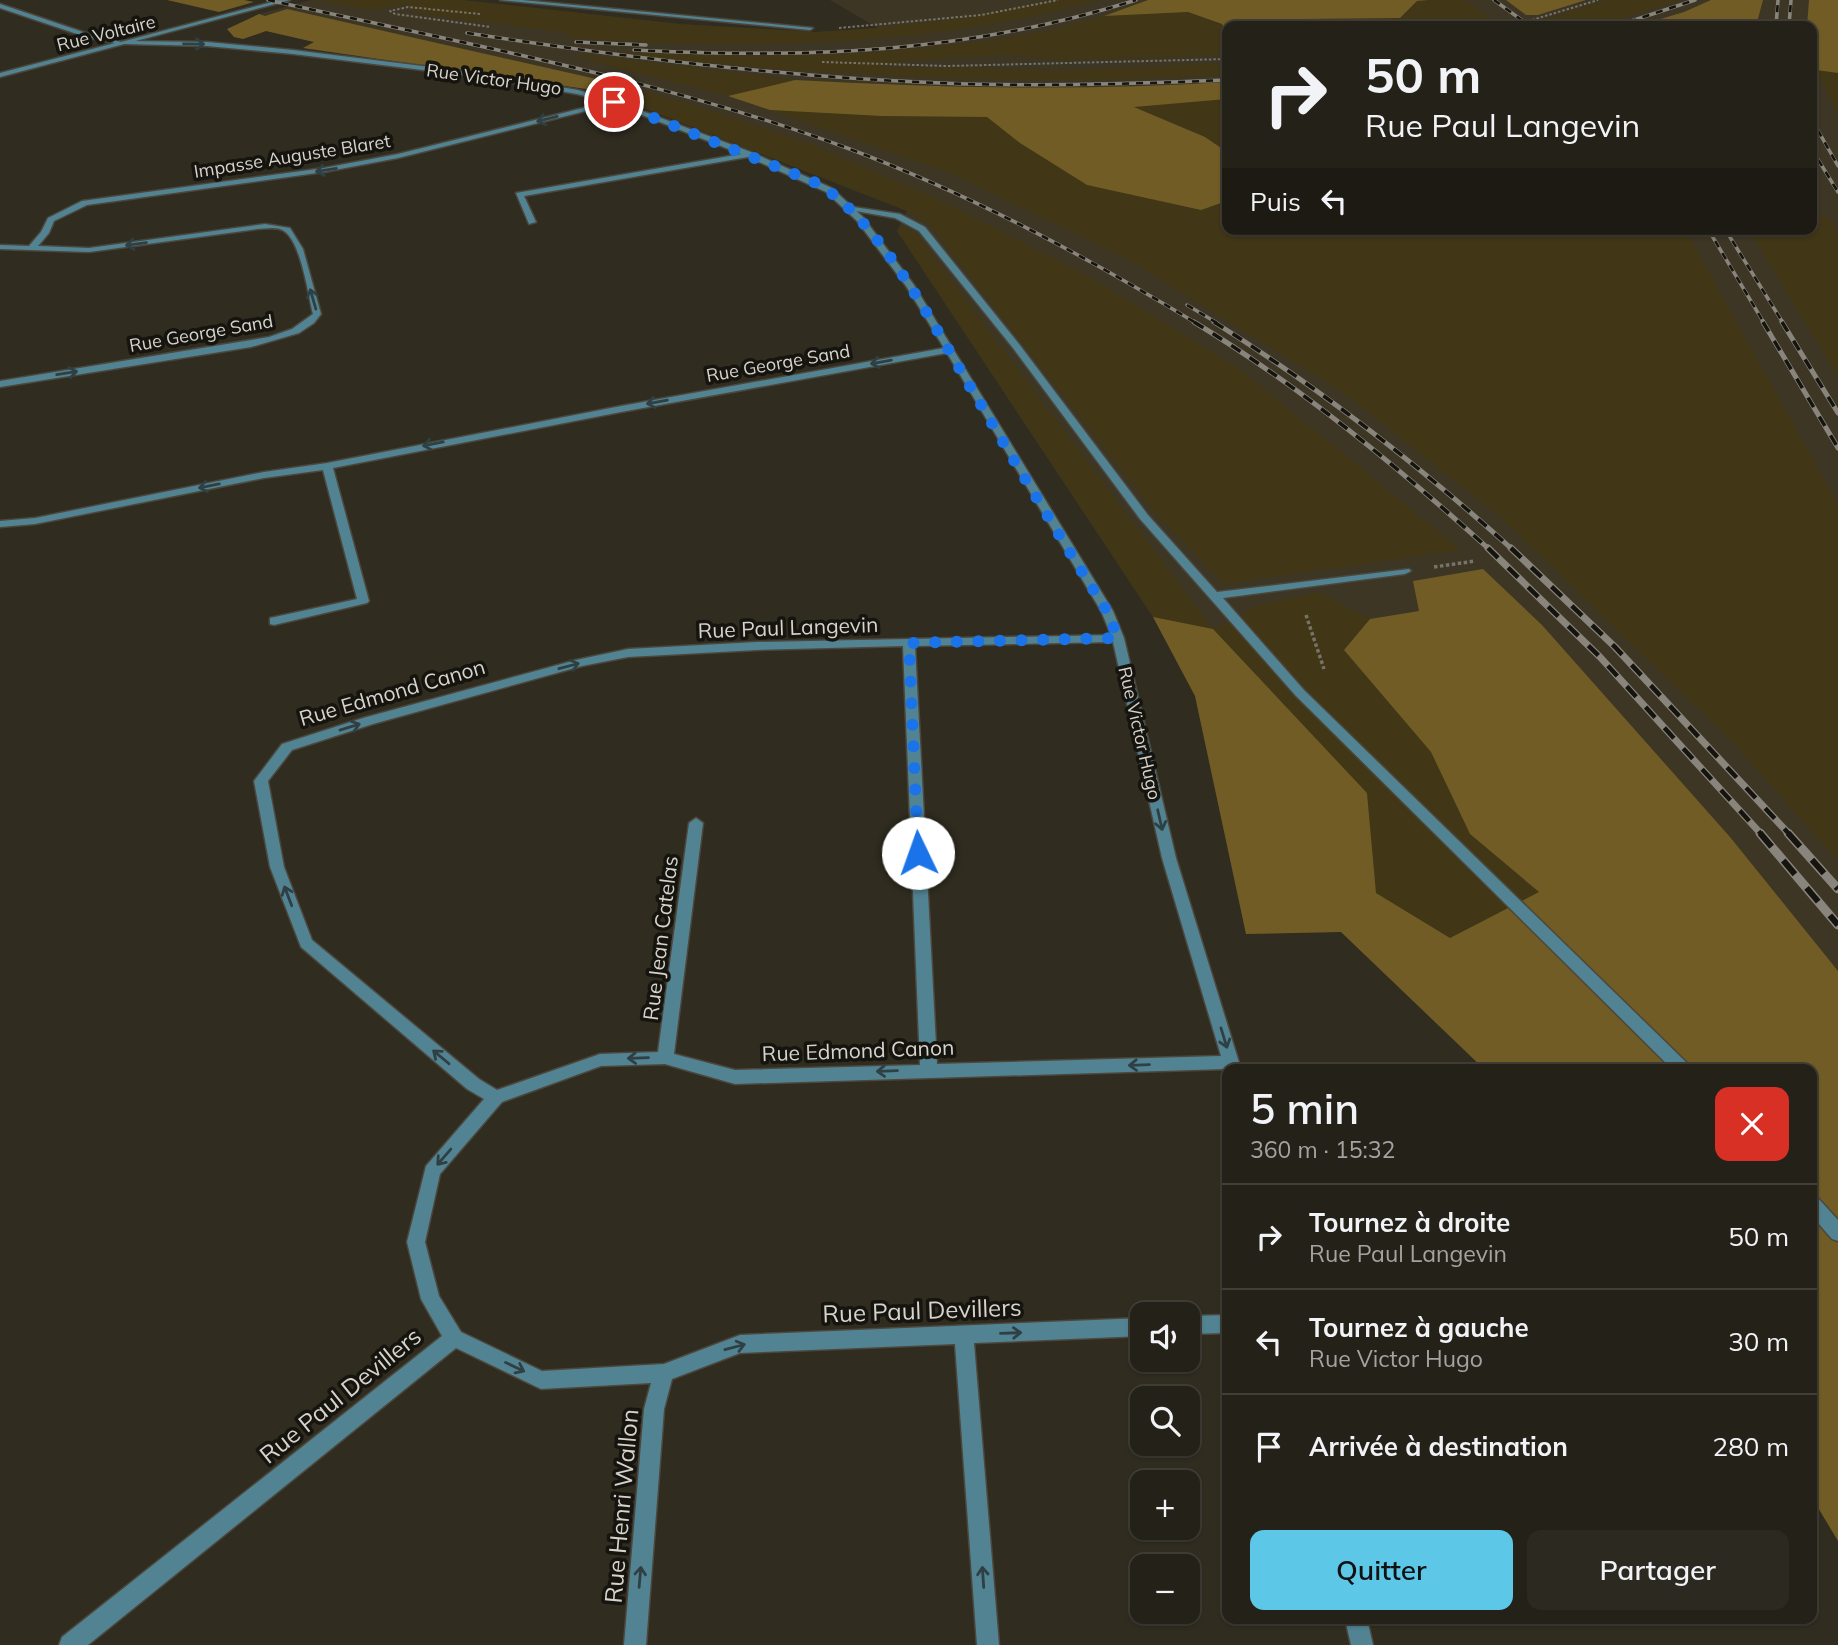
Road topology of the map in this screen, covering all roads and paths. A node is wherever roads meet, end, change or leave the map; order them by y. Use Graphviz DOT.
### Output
graph roads {
  1 [pos="287,0"];
  2 [pos="503,0"];
  3 [pos="1058,0"];
  4 [pos="1598,0"];
  5 [pos="0,6"];
  6 [pos="1514,21"];
  7 [pos="810,28"];
  8 [pos="126,43"];
  9 [pos="1222,59"];
  10 [pos="822,62"];
  11 [pos="0,75"];
  12 [pos="614,102"];
  13 [pos="748,155"];
  14 [pos="850,208"];
  15 [pos="532,222"];
  16 [pos="0,247"];
  17 [pos="32,248"];
  18 [pos="948,350"];
  19 [pos="0,384"];
  20 [pos="327,466"];
  21 [pos="0,524"];
  22 [pos="1475,561"];
  23 [pos="1405,571"];
  24 [pos="1214,596"];
  25 [pos="274,621"];
  26 [pos="1118,638"];
  27 [pos="909,643"];
  28 [pos="628,653"];
  29 [pos="696,823"];
  30 [pos="665,1058"];
  31 [pos="1231,1064"];
  32 [pos="1677,1064"];
  33 [pos="1222,1066"];
  34 [pos="929,1070"];
  35 [pos="496,1097"];
  36 [pos="1817,1209"];
  37 [pos="1838,1233"];
  38 [pos="1222,1324"];
  39 [pos="1200,1325"];
  40 [pos="1130,1328"];
  41 [pos="964,1335"];
  42 [pos="454,1338"];
  43 [pos="664,1373"];
  44 [pos="1357,1624"];
  45 [pos="70,1645"];
  46 [pos="635,1645"];
  47 [pos="988,1645"];
  48 [pos="1362,1645"];
  1 -- 8 [label="street, Rue Voltaire"];
  2 -- 7 [label="street"];
  3 -- 7 [label="path"];
  4 -- 6 [label="path"];
  5 -- 8 [label="street"];
  8 -- 11 [label="street, Rue Voltaire"];
  8 -- 12 [label="street, Rue Victor Hugo, one-way"];
  9 -- 10 [label="path"];
  12 -- 13 [label="street, Rue Victor Hugo"];
  12 -- 17 [label="street, Impasse Auguste Blaret, one-way"];
  13 -- 14 [label="street, Rue Victor Hugo"];
  13 -- 15 [label="street"];
  14 -- 18 [label="street, Rue Victor Hugo"];
  14 -- 24 [label="street"];
  16 -- 17 [label="street, Rue George Sand"];
  19 -- 17 [label="street, Rue George Sand, one-way"];
  18 -- 20 [label="street, Rue George Sand, one-way"];
  18 -- 26 [label="street, Rue Victor Hugo"];
  20 -- 21 [label="street, Rue George Sand, one-way"];
  20 -- 25 [label="street"];
  22 -- 23 [label="path"];
  23 -- 24 [label="street"];
  24 -- 32 [label="street"];
  26 -- 27 [label="street, Rue Paul Langevin"];
  26 -- 31 [label="street, Rue Victor Hugo, one-way"];
  27 -- 28 [label="street, Rue Paul Langevin"];
  27 -- 34 [label="street"];
  35 -- 28 [label="street, Rue Edmond Canon, one-way"];
  29 -- 30 [label="street, Rue Jean Catelas"];
  34 -- 30 [label="street, Rue Edmond Canon, one-way"];
  30 -- 35 [label="street, Rue Edmond Canon, one-way"];
  33 -- 34 [label="street, Rue Edmond Canon, one-way"];
  35 -- 42 [label="street, Rue Edmond Canon, one-way"];
  36 -- 37 [label="street"];
  38 -- 39 [label="street"];
  41 -- 40 [label="street, Rue Paul Devillers, one-way"];
  43 -- 41 [label="street, Rue Paul Devillers, one-way"];
  47 -- 41 [label="street, one-way"];
  42 -- 43 [label="street, Rue Paul Devillers, one-way"];
  42 -- 45 [label="street, Rue Paul Devillers"];
  46 -- 43 [label="street, Rue Henri Wallon, one-way"];
  44 -- 48 [label="street"];
}
